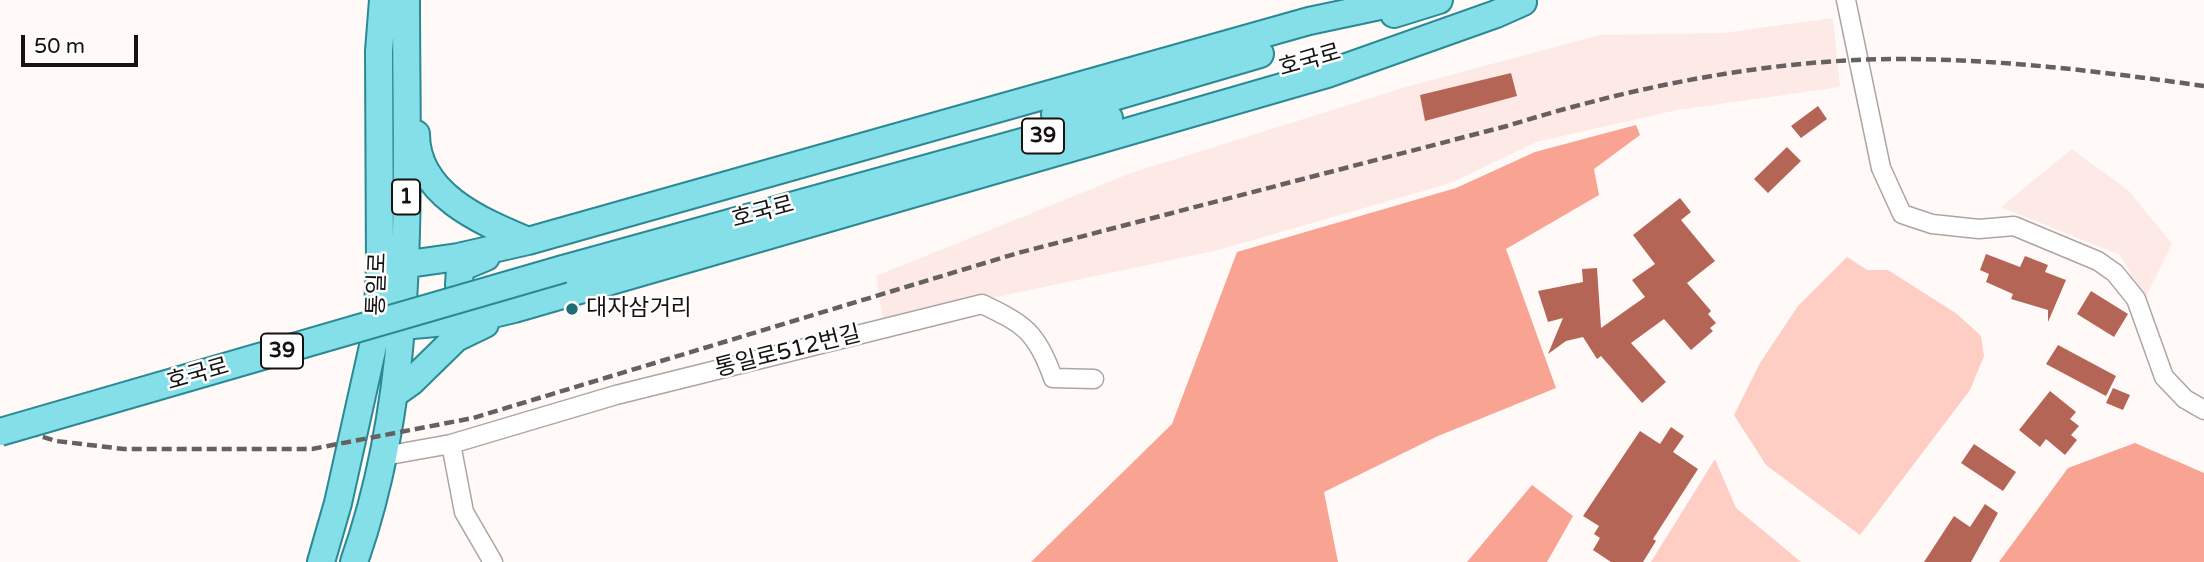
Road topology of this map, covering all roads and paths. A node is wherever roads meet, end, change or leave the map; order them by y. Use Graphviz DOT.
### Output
graph roads {
  1 [pos="383,0"];
  2 [pos="1408,0"];
  3 [pos="1439,0"];
  4 [pos="1846,0"];
  5 [pos="1526,1"];
  6 [pos="406,11"];
  7 [pos="528,241"];
  8 [pos="561,261"];
  9 [pos="393,266"];
  10 [pos="514,309"];
  11 [pos="389,328"];
  12 [pos="1094,380"];
  13 [pos="394,394"];
  14 [pos="2204,410"];
  15 [pos="0,414"];
  16 [pos="0,432"];
  17 [pos="451,444"];
  18 [pos="384,456"];
  19 [pos="321,562"];
  20 [pos="354,562"];
  21 [pos="493,562"];
  1 -- 9 [label="main road, 통일로 / 1"];
  2 -- 7 [label="main road"];
  3 -- 8 [label="main road, 호국로 / 39"];
  4 -- 14 [label="street"];
  5 -- 8 [label="main road, 호국로 / 39"];
  5 -- 10 [label="main road"];
  6 -- 7 [label="main road"];
  6 -- 9 [label="main road, 통일로 / 1"];
  7 -- 9 [label="main road"];
  7 -- 10 [label="main road"];
  8 -- 15 [label="main road, 호국로 / 39"];
  8 -- 16 [label="main road, 호국로 / 39, bridge"];
  9 -- 11 [label="main road, 통일로 / 1"];
  10 -- 11 [label="main road"];
  10 -- 13 [label="main road"];
  11 -- 13 [label="main road, 통일로 / 1"];
  11 -- 19 [label="main road, 통일로 / 1"];
  12 -- 17 [label="street, 통일로512번길"];
  13 -- 18 [label="main road, 통일로 / 1"];
  17 -- 18 [label="street, 통일로512번길"];
  17 -- 21 [label="street"];
  18 -- 20 [label="main road, 통일로 / 1"];
}
